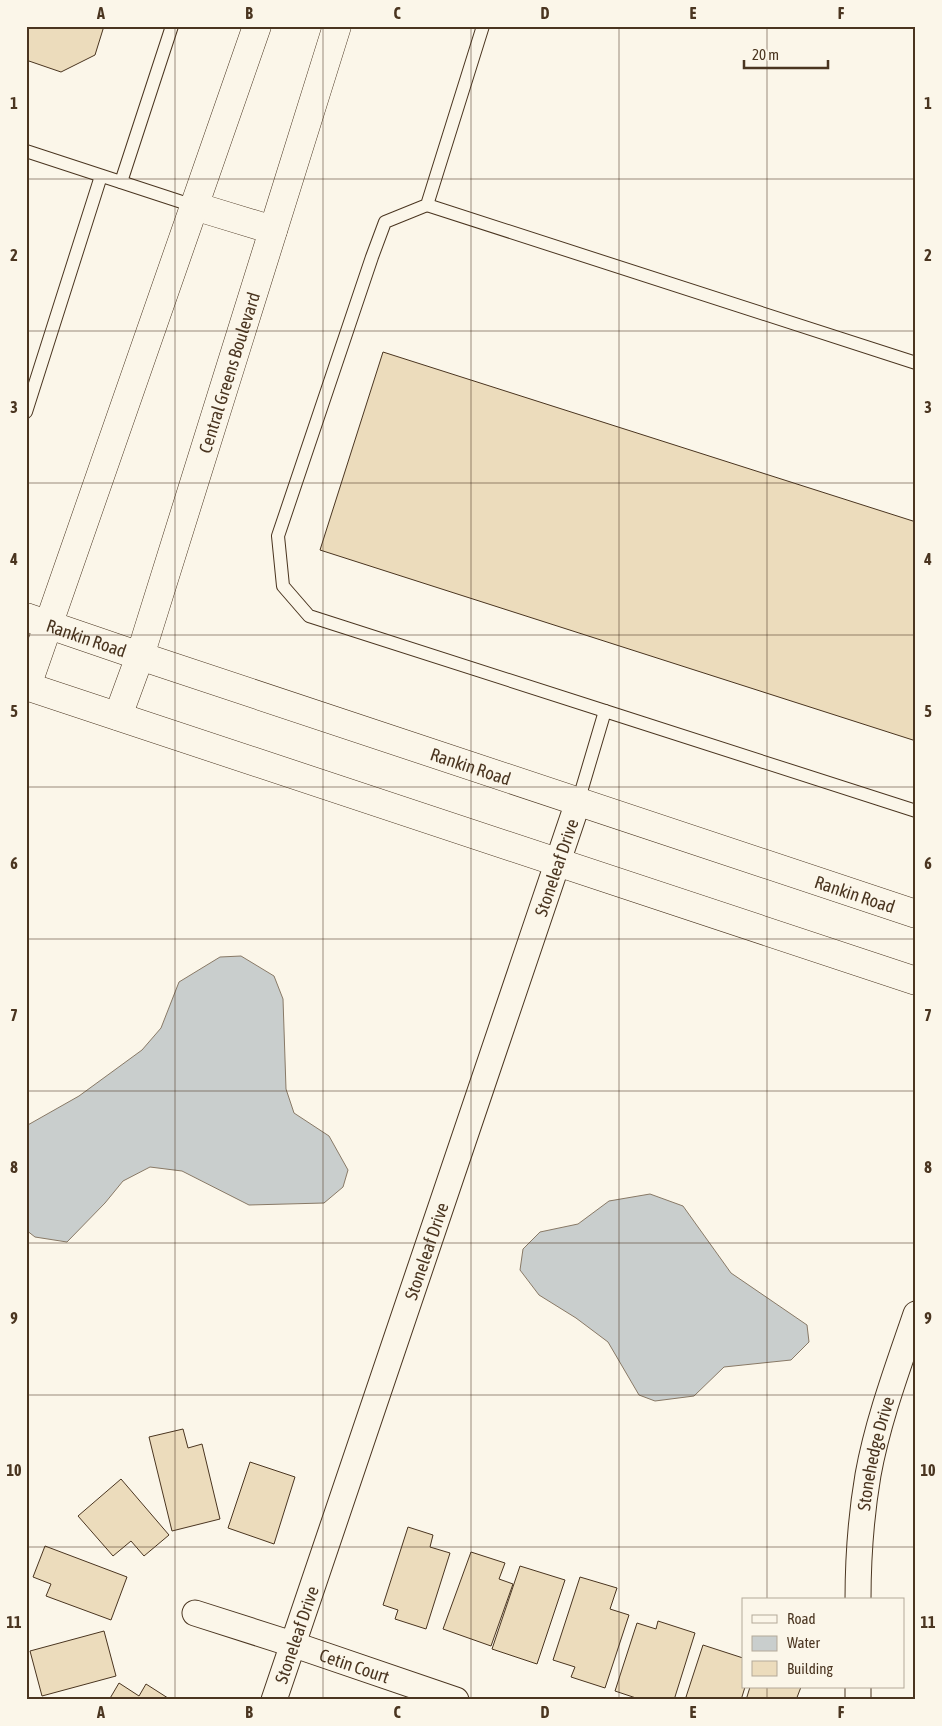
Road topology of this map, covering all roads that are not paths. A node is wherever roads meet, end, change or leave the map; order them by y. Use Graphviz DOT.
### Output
graph roads {
  1 [pos="172,26"];
  2 [pos="257,26"];
  3 [pos="337,26"];
  4 [pos="483,26"];
  5 [pos="26,151"];
  6 [pos="101,176"];
  7 [pos="121,182"];
  8 [pos="427,205"];
  9 [pos="194,206"];
  10 [pos="273,230"];
  11 [pos="916,363"];
  12 [pos="26,412"];
  13 [pos="37,620"];
  14 [pos="140,656"];
  15 [pos="27,686"];
  16 [pos="605,711"];
  17 [pos="118,716"];
  18 [pos="578,802"];
  19 [pos="916,812"];
  20 [pos="556,863"];
  21 [pos="916,914"];
  22 [pos="916,981"];
  23 [pos="916,1314"];
  24 [pos="858,1598"];
  25 [pos="195,1613"];
  26 [pos="292,1644"];
  27 [pos="274,1700"];
  28 [pos="456,1700"];
  1 -- 7 [label="lane"];
  2 -- 9 [label="main road"];
  3 -- 10 [label="main road, Central Greens Boulevard"];
  4 -- 8 [label="lane"];
  5 -- 6 [label="lane"];
  6 -- 7 [label="lane"];
  6 -- 12 [label="lane"];
  7 -- 9 [label="lane"];
  8 -- 11 [label="lane"];
  8 -- 16 [label="lane"];
  9 -- 10 [label="main road"];
  9 -- 13 [label="main road"];
  10 -- 14 [label="main road, Central Greens Boulevard"];
  13 -- 14 [label="main road, Rankin Road"];
  13 -- 15 [label="main road"];
  14 -- 17 [label="main road, Central Greens Boulevard"];
  14 -- 18 [label="main road, Rankin Road"];
  15 -- 17 [label="main road"];
  16 -- 18 [label="lane"];
  16 -- 19 [label="lane"];
  17 -- 20 [label="main road"];
  18 -- 20 [label="street, Stoneleaf Drive"];
  18 -- 21 [label="main road, Rankin Road"];
  20 -- 22 [label="main road"];
  20 -- 26 [label="street, Stoneleaf Drive"];
  23 -- 24 [label="street, Stonehedge Drive"];
  25 -- 26 [label="street, Cetin Court"];
  26 -- 27 [label="street, Stoneleaf Drive"];
  26 -- 28 [label="street, Cetin Court"];
}
